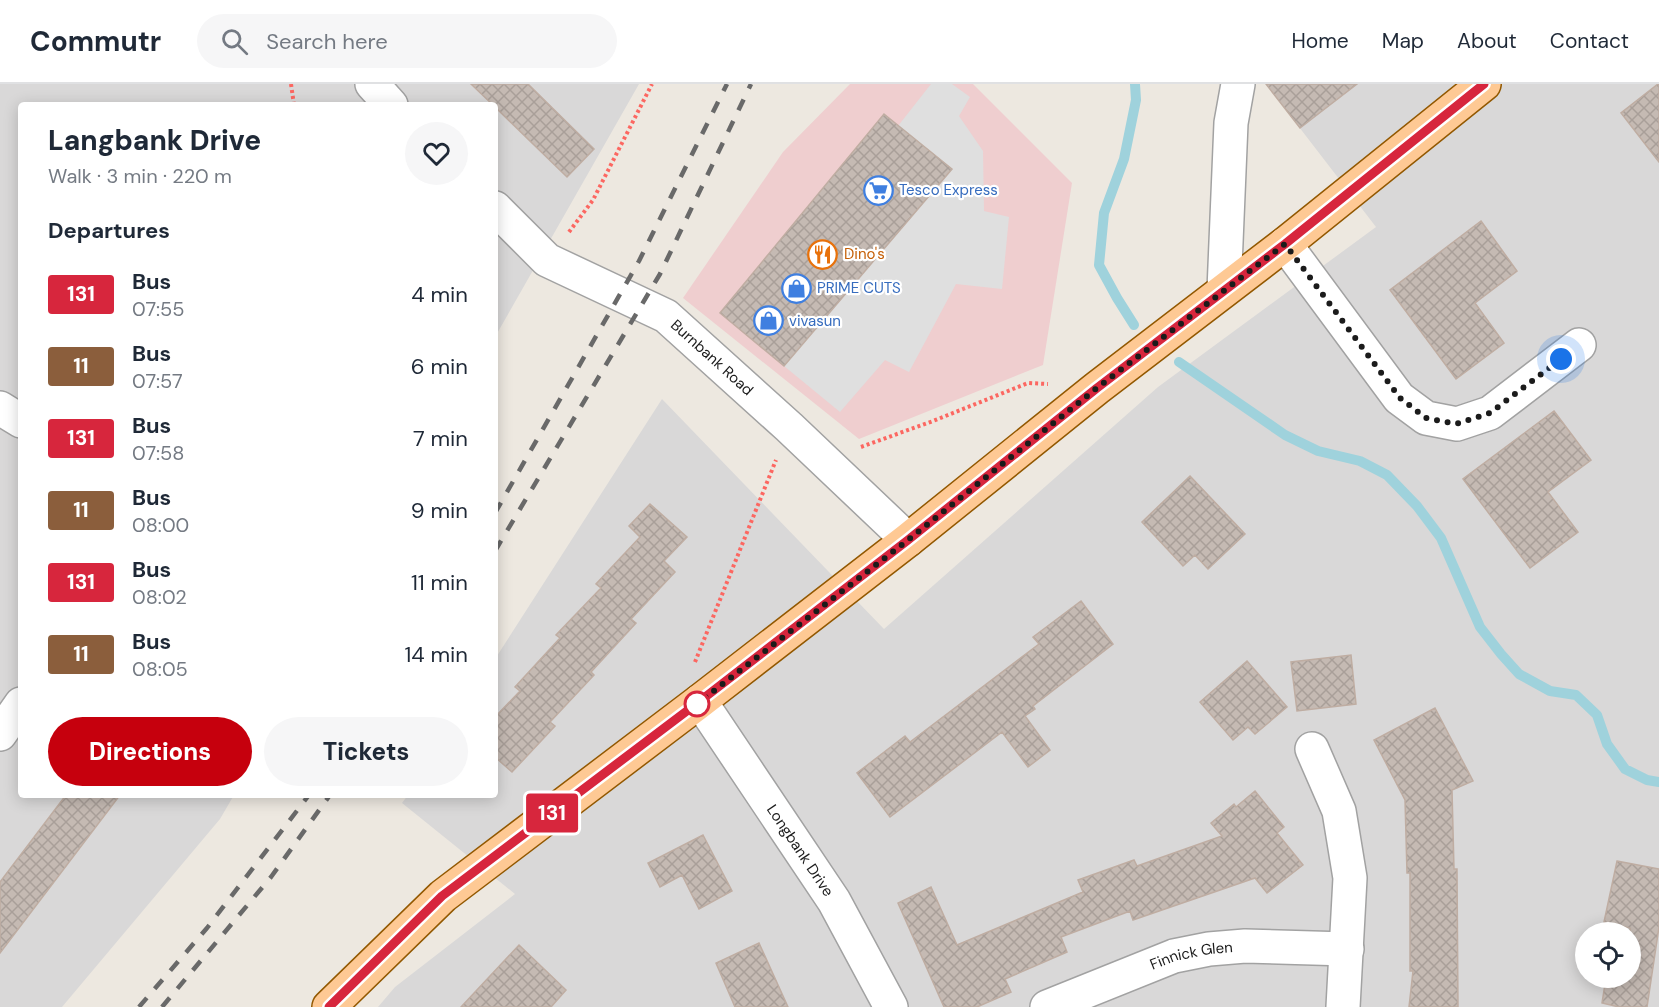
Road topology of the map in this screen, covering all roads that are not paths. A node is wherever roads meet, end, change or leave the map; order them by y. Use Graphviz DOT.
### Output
graph roads {
  1 [pos="372,84"];
  2 [pos="1238,84"];
  3 [pos="1484,84"];
  4 [pos="389,102"];
  5 [pos="498,211"];
  6 [pos="1285,244"];
  7 [pos="1224,290"];
  8 [pos="1579,345"];
  9 [pos="0,408"];
  10 [pos="18,419"];
  11 [pos="908,540"];
  12 [pos="700,701"];
  13 [pos="18,708"];
  14 [pos="0,734"];
  15 [pos="1312,749"];
  16 [pos="1347,949"];
  17 [pos="329,1007"];
  18 [pos="891,1007"];
  19 [pos="1047,1007"];
  20 [pos="1343,1007"];
  1 -- 4 [label="street"];
  2 -- 7 [label="street"];
  3 -- 6 [label="main road"];
  5 -- 11 [label="street, Burnbank Road"];
  6 -- 7 [label="main road"];
  6 -- 8 [label="street"];
  7 -- 11 [label="main road"];
  9 -- 10 [label="street"];
  11 -- 12 [label="main road"];
  12 -- 17 [label="main road"];
  12 -- 18 [label="street, Longbank Drive"];
  13 -- 14 [label="street"];
  15 -- 16 [label="street"];
  16 -- 19 [label="street, Finnick Glen"];
  16 -- 20 [label="street"];
}
